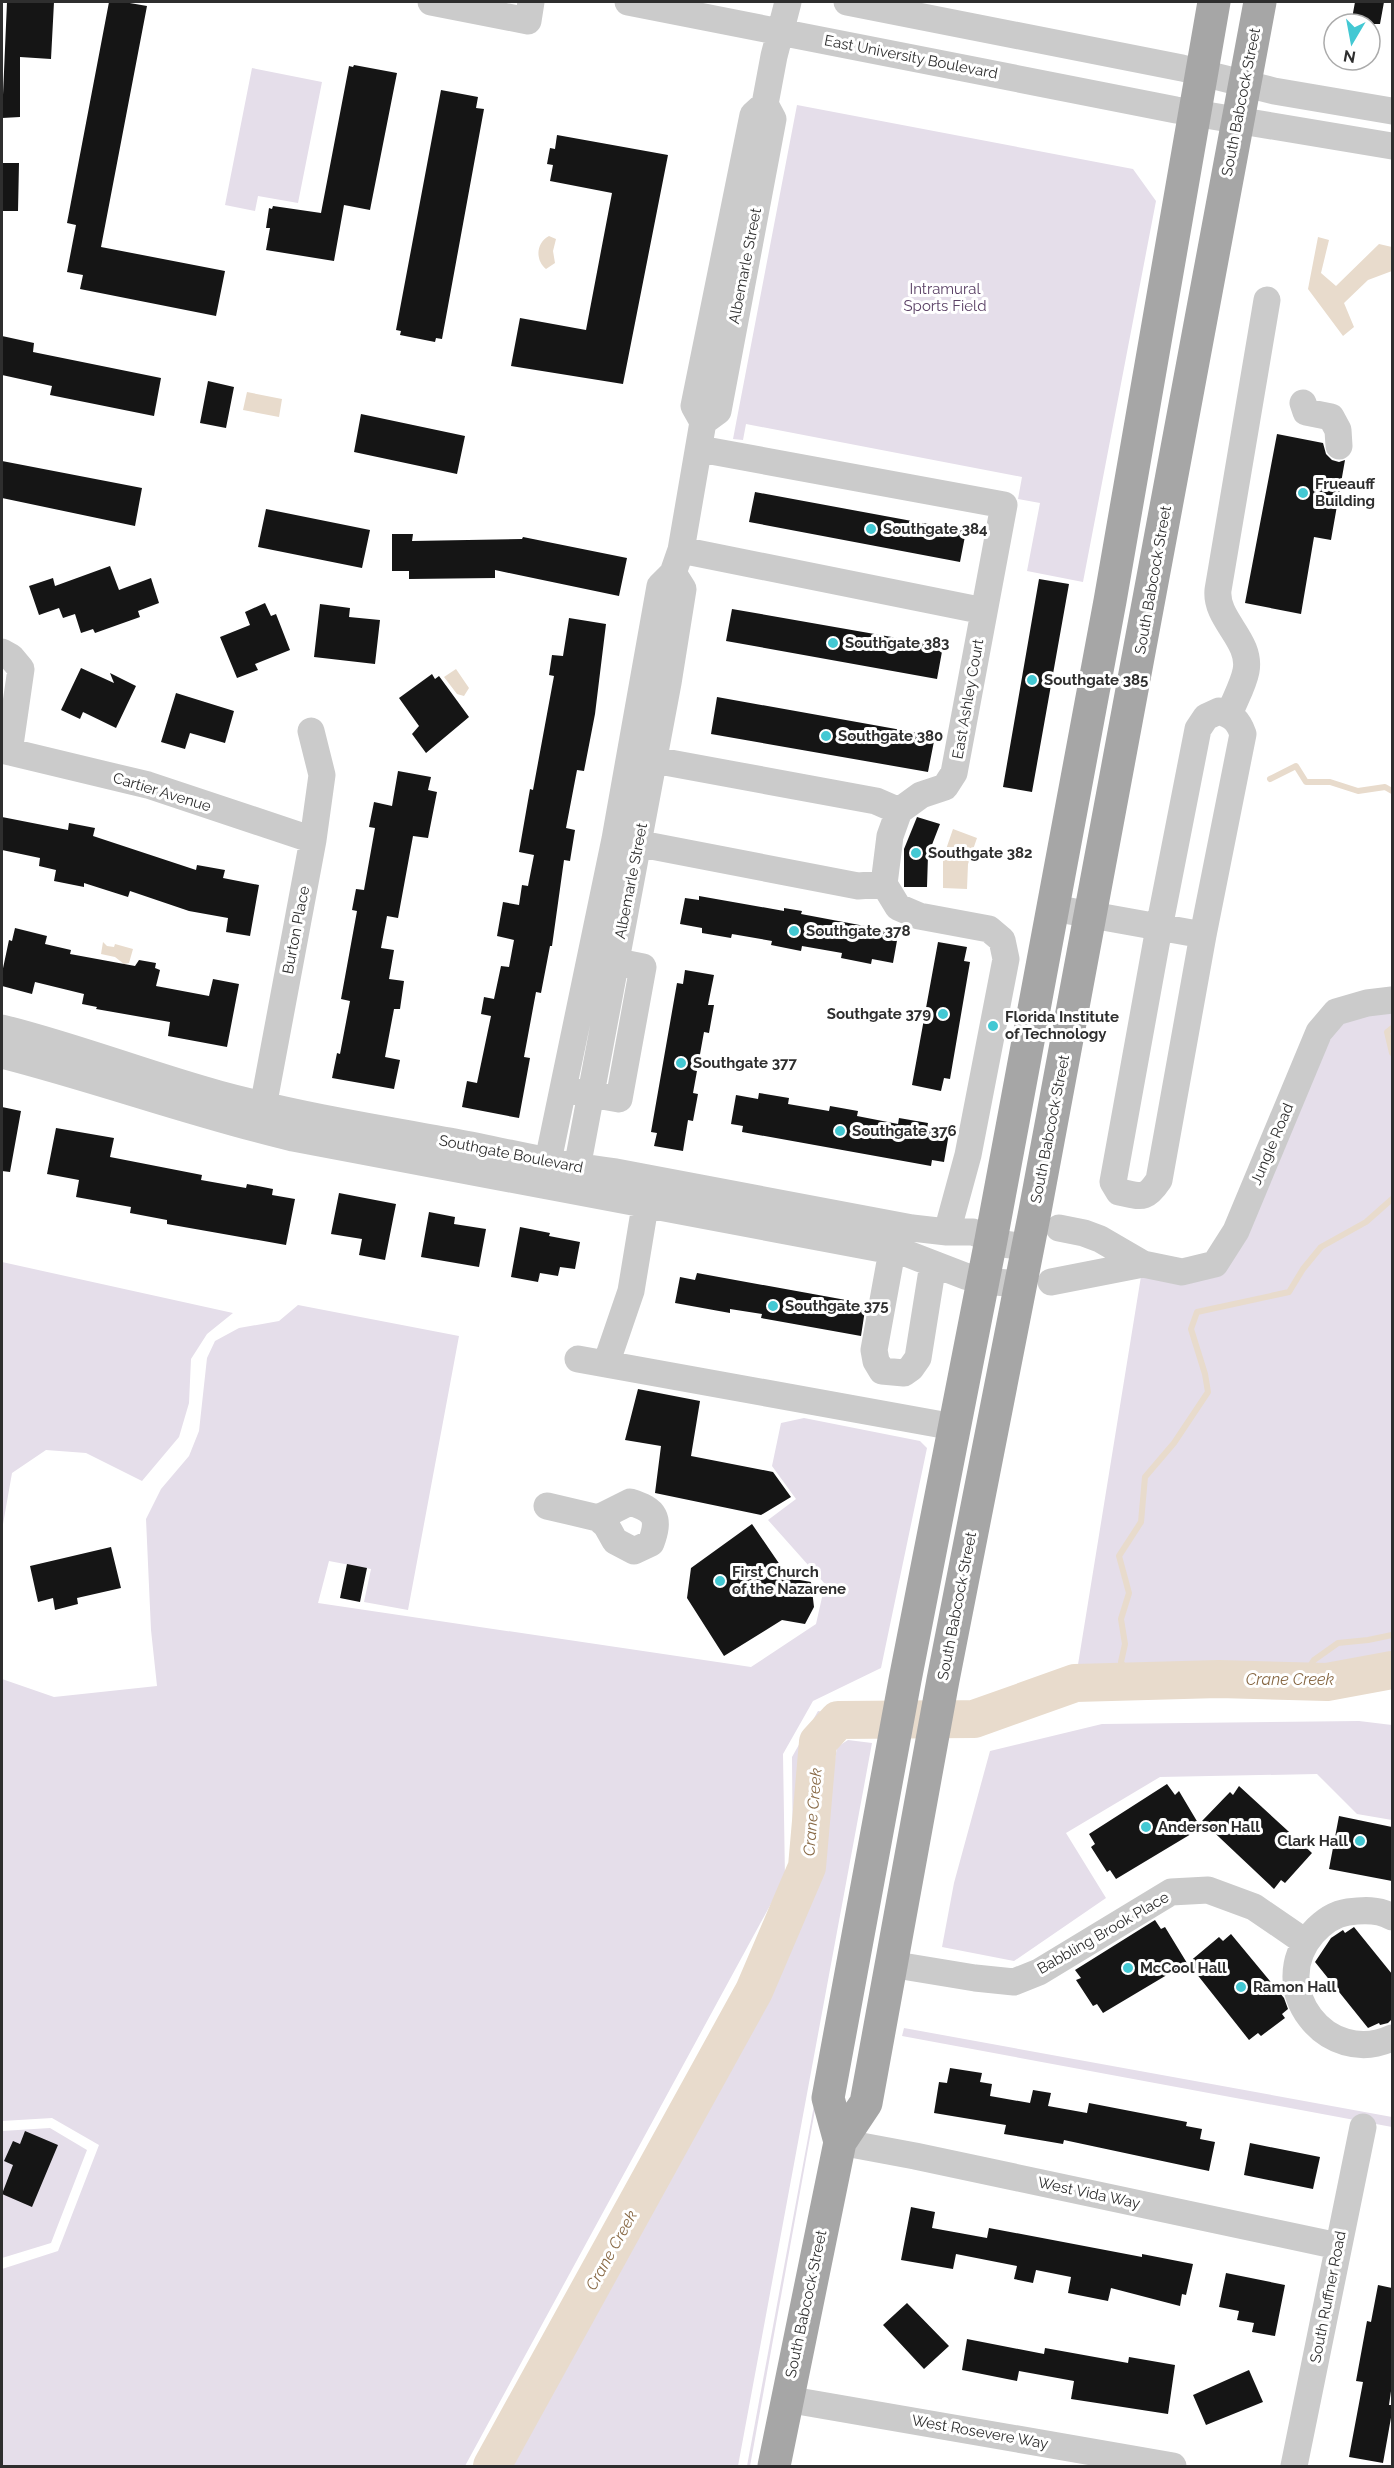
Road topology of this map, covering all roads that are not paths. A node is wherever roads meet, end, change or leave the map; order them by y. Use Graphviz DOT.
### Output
graph roads {
  1 [pos="431,2"];
  2 [pos="531,2"];
  3 [pos="628,2"];
  4 [pos="788,2"];
  5 [pos="847,2"];
  6 [pos="1214,2"];
  7 [pos="1260,2"];
  8 [pos="780,30"];
  9 [pos="1201,73"];
  10 [pos="1244,84"];
  11 [pos="1392,111"];
  12 [pos="1194,113"];
  13 [pos="1237,120"];
  14 [pos="1392,146"];
  15 [pos="1267,300"];
  16 [pos="1303,403"];
  17 [pos="1338,446"];
  18 [pos="700,449"];
  19 [pos="677,562"];
  20 [pos="984,611"];
  21 [pos="2,652"];
  22 [pos="1228,715"];
  23 [pos="311,731"];
  24 [pos="5,751"];
  25 [pos="644,765"];
  26 [pos="899,812"];
  27 [pos="314,840"];
  28 [pos="627,842"];
  29 [pos="884,884"];
  30 [pos="1053,908"];
  31 [pos="1090,915"];
  32 [pos="1158,928"];
  33 [pos="1203,935"];
  34 [pos="590,957"];
  35 [pos="616,961"];
  36 [pos="1392,1000"];
  37 [pos="2,1028"];
  38 [pos="2,1055"];
  39 [pos="564,1090"];
  40 [pos="590,1094"];
  41 [pos="261,1118"];
  42 [pos="546,1173"];
  43 [pos="650,1178"];
  44 [pos="575,1179"];
  45 [pos="645,1204"];
  46 [pos="1059,1228"];
  47 [pos="947,1232"];
  48 [pos="991,1240"];
  49 [pos="1027,1246"];
  50 [pos="892,1251"];
  51 [pos="933,1264"];
  52 [pos="1143,1264"];
  53 [pos="983,1281"];
  54 [pos="1035,1283"];
  55 [pos="578,1359"];
  56 [pos="606,1364"];
  57 [pos="954,1427"];
  58 [pos="548,1506"];
  59 [pos="598,1518"];
  60 [pos="1392,1917"];
  61 [pos="1305,1942"];
  62 [pos="890,1964"];
  63 [pos="1392,2038"];
  64 [pos="1363,2127"];
  65 [pos="840,2142"];
  66 [pos="1338,2246"];
  67 [pos="786,2399"];
  68 [pos="774,2466"];
  69 [pos="1173,2466"];
  70 [pos="1294,2466"];
  1 -- 2 [label="street"];
  3 -- 8 [label="street, East University Boulevard"];
  4 -- 8 [label="street, Albemarle Street"];
  5 -- 9 [label="street"];
  6 -- 9 [label="main road, South Babcock Street"];
  7 -- 10 [label="main road, South Babcock Street"];
  8 -- 12 [label="street, East University Boulevard"];
  8 -- 18 [label="street, Albemarle Street"];
  9 -- 10 [label="street"];
  9 -- 12 [label="main road, South Babcock Street"];
  10 -- 11 [label="street"];
  10 -- 13 [label="main road, South Babcock Street"];
  12 -- 13 [label="street, East University Boulevard"];
  12 -- 30 [label="main road, South Babcock Street"];
  13 -- 14 [label="street, East University Boulevard"];
  13 -- 31 [label="main road, South Babcock Street"];
  15 -- 22 [label="street"];
  16 -- 17 [label="street"];
  18 -- 19 [label="street, Albemarle Street"];
  18 -- 20 [label="street, East Ashley Court"];
  19 -- 20 [label="street"];
  19 -- 25 [label="street, Albemarle Street"];
  20 -- 26 [label="street, East Ashley Court"];
  21 -- 24 [label="street, Cartier Avenue"];
  22 -- 32 [label="street"];
  22 -- 33 [label="street"];
  23 -- 27 [label="street, Burton Place"];
  24 -- 27 [label="street, Cartier Avenue"];
  25 -- 26 [label="street"];
  25 -- 28 [label="street, Albemarle Street"];
  26 -- 29 [label="street"];
  27 -- 41 [label="street, Burton Place"];
  28 -- 29 [label="street"];
  28 -- 34 [label="street, Albemarle Street"];
  28 -- 35 [label="street, Albemarle Street"];
  29 -- 47 [label="street"];
  30 -- 31 [label="street"];
  30 -- 48 [label="main road, South Babcock Street"];
  31 -- 32 [label="street"];
  31 -- 49 [label="main road, South Babcock Street"];
  32 -- 33 [label="street"];
  32 -- 33 [label="street"];
  34 -- 35 [label="street"];
  34 -- 39 [label="street, Albemarle Street"];
  35 -- 40 [label="street, Albemarle Street"];
  36 -- 52 [label="street, Jungle Road"];
  37 -- 41 [label="street, Southgate Boulevard"];
  38 -- 41 [label="street, Southgate Boulevard"];
  39 -- 40 [label="street"];
  39 -- 42 [label="street, Albemarle Street"];
  40 -- 44 [label="street, Albemarle Street"];
  41 -- 42 [label="street, Southgate Boulevard"];
  42 -- 44 [label="street, Southgate Boulevard"];
  43 -- 44 [label="street, Southgate Boulevard"];
  43 -- 45 [label="street"];
  43 -- 47 [label="street, Southgate Boulevard"];
  44 -- 45 [label="street, Southgate Boulevard"];
  45 -- 50 [label="street, Southgate Boulevard"];
  45 -- 56 [label="street"];
  46 -- 52 [label="street"];
  47 -- 48 [label="street, Southgate Boulevard"];
  48 -- 49 [label="street, Southgate Boulevard"];
  48 -- 53 [label="main road, South Babcock Street"];
  49 -- 54 [label="main road, South Babcock Street"];
  50 -- 51 [label="street, Southgate Boulevard"];
  50 -- 51 [label="street"];
  51 -- 53 [label="street, Southgate Boulevard"];
  52 -- 54 [label="street, Southgate Boulevard"];
  53 -- 54 [label="street, Southgate Boulevard"];
  53 -- 57 [label="main road, South Babcock Street"];
  54 -- 62 [label="main road, South Babcock Street"];
  55 -- 56 [label="street"];
  56 -- 57 [label="street"];
  57 -- 65 [label="main road, South Babcock Street"];
  58 -- 59 [label="street"];
  60 -- 61 [label="street"];
  61 -- 62 [label="street, Babbling Brook Place"];
  61 -- 63 [label="street"];
  62 -- 65 [label="main road, South Babcock Street"];
  64 -- 66 [label="street, South Ruffner Road"];
  65 -- 66 [label="street, West Vida Way"];
  65 -- 67 [label="main road, South Babcock Street"];
  66 -- 70 [label="street, South Ruffner Road"];
  67 -- 68 [label="main road, South Babcock Street"];
  67 -- 69 [label="street, West Rosevere Way"];
}
